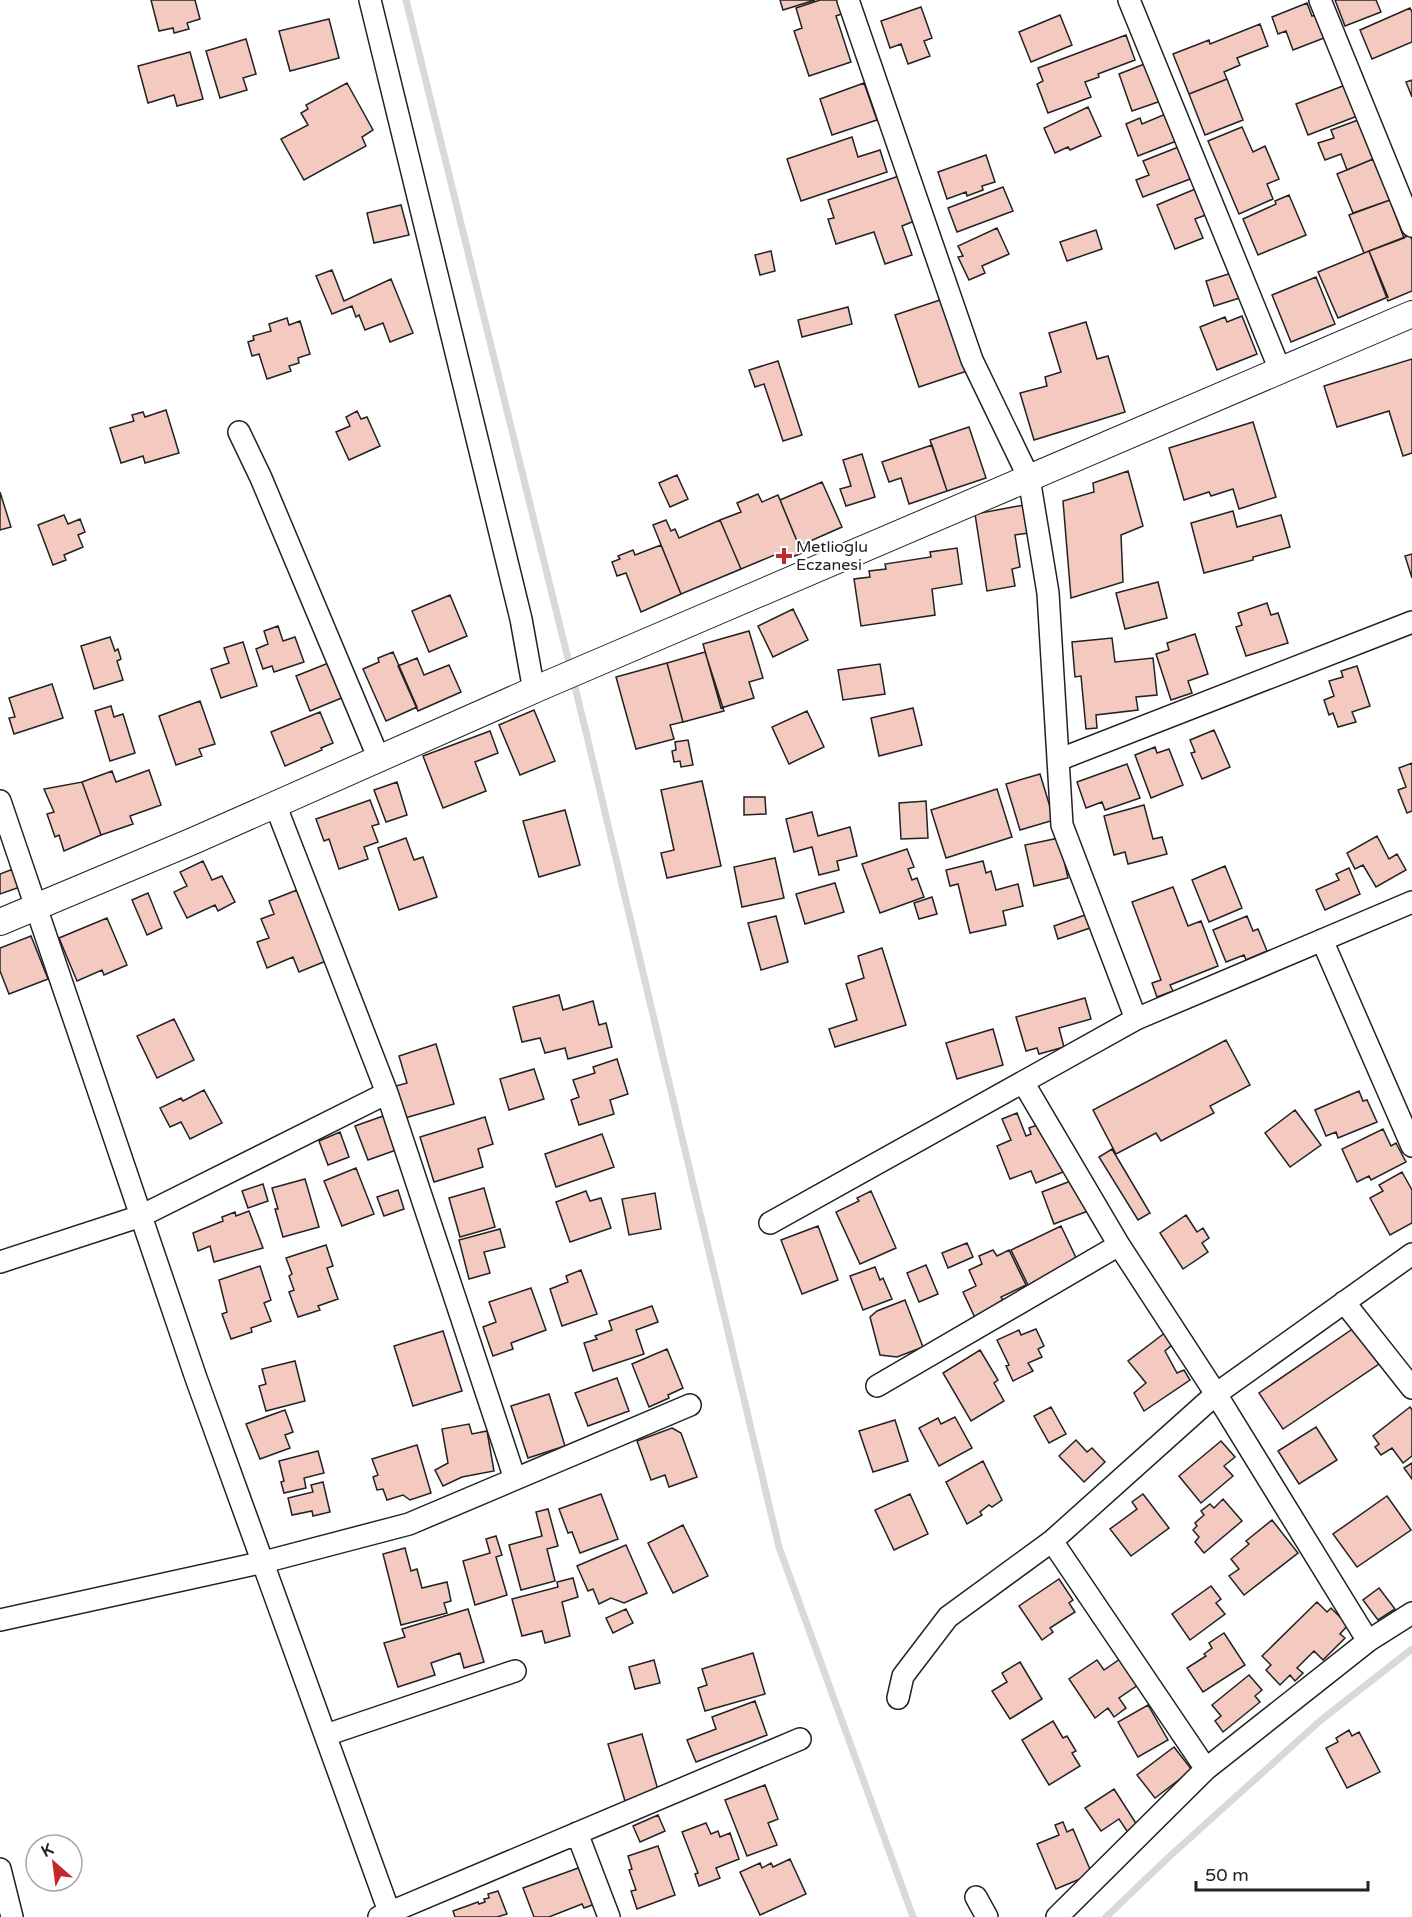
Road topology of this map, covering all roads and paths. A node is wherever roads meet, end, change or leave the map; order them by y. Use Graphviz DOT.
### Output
graph roads {
  1 [pos="370,0"];
  2 [pos="848,0"];
  3 [pos="1129,0"];
  4 [pos="1320,0"];
  5 [pos="1412,226"];
  6 [pos="1412,314"];
  7 [pos="1280,370"];
  8 [pos="239,432"];
  9 [pos="1029,478"];
  10 [pos="1412,622"];
  11 [pos="539,688"];
  12 [pos="379,759"];
  13 [pos="1058,760"];
  14 [pos="0,801"];
  15 [pos="275,804"];
  16 [pos="1412,902"];
  17 [pos="37,906"];
  18 [pos="0,922"];
  19 [pos="1322,940"];
  20 [pos="1137,1019"];
  21 [pos="1023,1082"];
  22 [pos="387,1093"];
  23 [pos="1412,1146"];
  24 [pos="141,1216"];
  25 [pos="770,1223"];
  26 [pos="1119,1245"];
  27 [pos="1412,1254"];
  28 [pos="0,1262"];
  29 [pos="1344,1302"];
  30 [pos="877,1386"];
  31 [pos="1412,1388"];
  32 [pos="1216,1394"];
  33 [pos="690,1405"];
  34 [pos="515,1479"];
  35 [pos="1052,1541"];
  36 [pos="264,1563"];
  37 [pos="1412,1613"];
  38 [pos="0,1620"];
  39 [pos="1368,1641"];
  40 [pos="515,1671"];
  41 [pos="898,1698"];
  42 [pos="326,1735"];
  43 [pos="800,1739"];
  44 [pos="1206,1769"];
  45 [pos="577,1833"];
  46 [pos="0,1869"];
  47 [pos="976,1897"];
  48 [pos="386,1916"];
  49 [pos="12,1917"];
  50 [pos="609,1917"];
  51 [pos="987,1917"];
  52 [pos="1057,1917"];
  1 -- 11 [label="street"];
  2 -- 9 [label="street"];
  3 -- 7 [label="street"];
  4 -- 5 [label="street"];
  6 -- 7 [label="street"];
  7 -- 9 [label="street"];
  8 -- 12 [label="street"];
  9 -- 11 [label="street"];
  9 -- 13 [label="street"];
  10 -- 13 [label="street"];
  11 -- 12 [label="street"];
  12 -- 15 [label="street"];
  13 -- 20 [label="street"];
  14 -- 17 [label="street"];
  15 -- 17 [label="street"];
  15 -- 22 [label="street"];
  16 -- 19 [label="street"];
  17 -- 18 [label="street"];
  17 -- 24 [label="street"];
  19 -- 20 [label="street"];
  19 -- 23 [label="street"];
  20 -- 21 [label="street"];
  21 -- 25 [label="street"];
  21 -- 26 [label="street"];
  22 -- 24 [label="street"];
  22 -- 34 [label="street"];
  24 -- 28 [label="street"];
  24 -- 36 [label="street"];
  26 -- 30 [label="street"];
  26 -- 32 [label="street"];
  27 -- 29 [label="street"];
  29 -- 31 [label="street"];
  29 -- 32 [label="street"];
  32 -- 35 [label="street"];
  32 -- 39 [label="street"];
  33 -- 34 [label="street"];
  34 -- 36 [label="street"];
  35 -- 41 [label="street"];
  35 -- 44 [label="street"];
  36 -- 38 [label="street"];
  36 -- 42 [label="street"];
  37 -- 39 [label="street"];
  39 -- 44 [label="street"];
  40 -- 42 [label="street"];
  42 -- 48 [label="street"];
  43 -- 45 [label="street"];
  44 -- 52 [label="street"];
  45 -- 48 [label="street"];
  45 -- 50 [label="street"];
  46 -- 49 [label="street"];
  47 -- 51 [label="street"];
}
